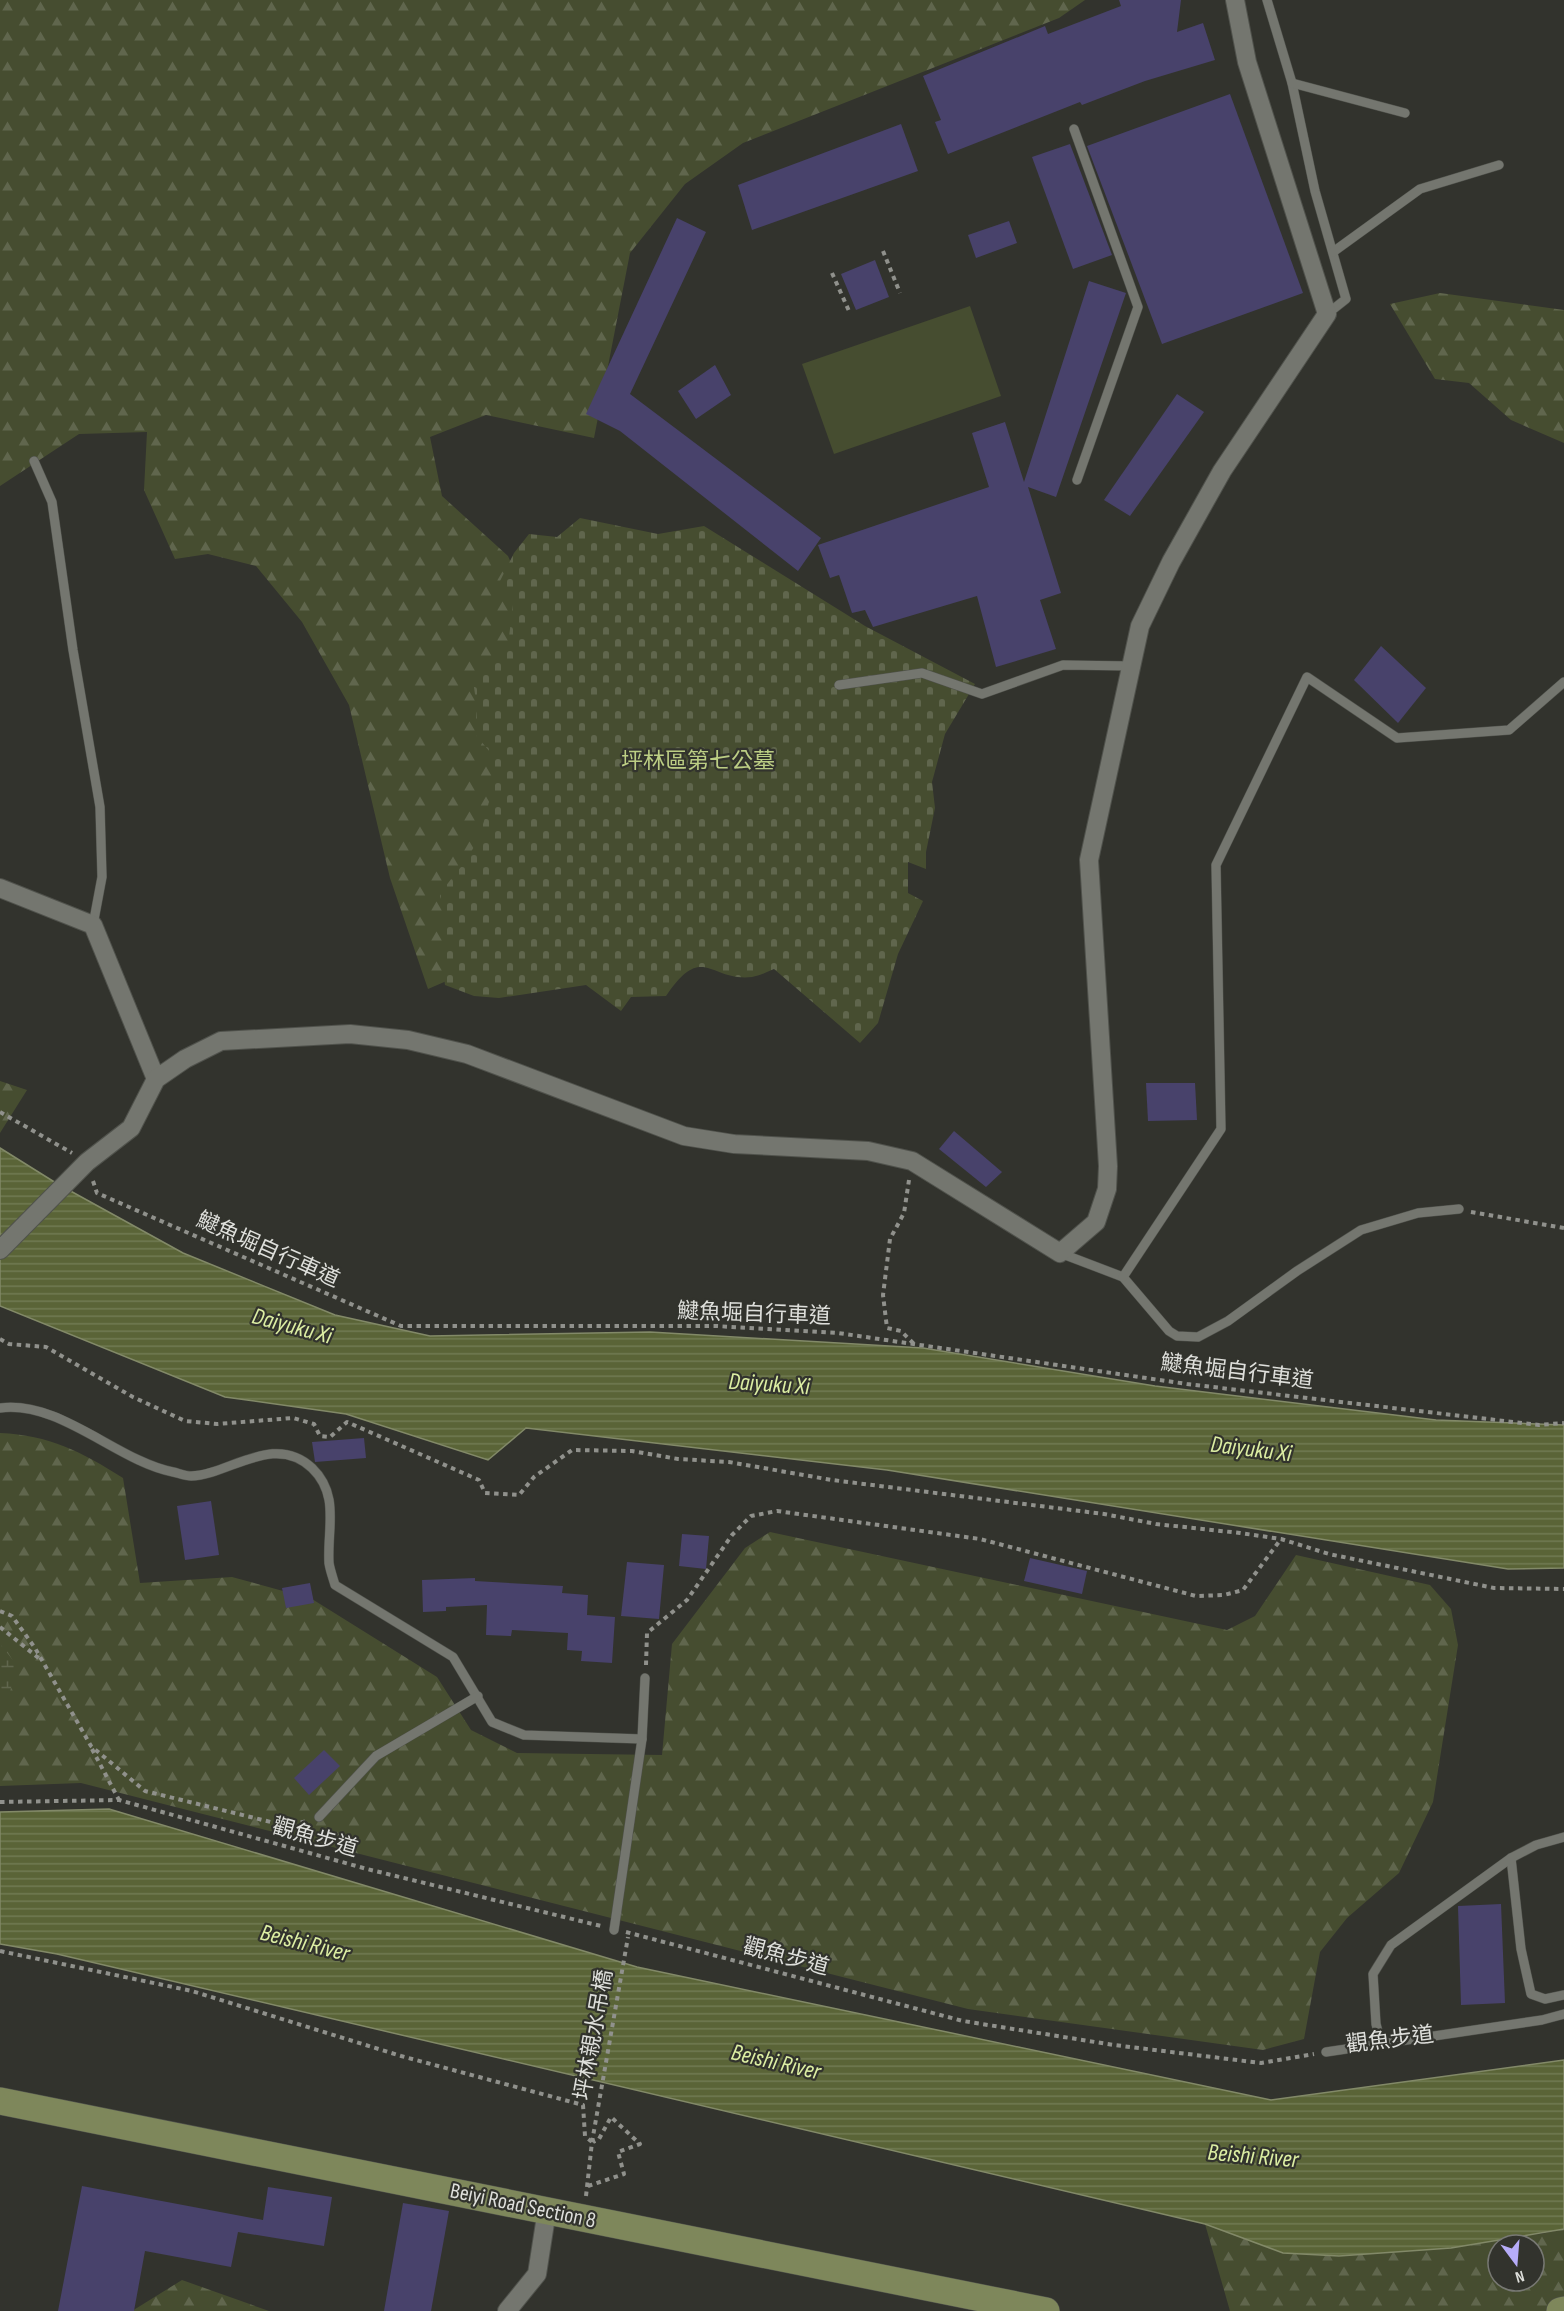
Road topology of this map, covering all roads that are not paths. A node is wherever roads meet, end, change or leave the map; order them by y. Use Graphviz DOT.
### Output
graph roads {
  1 [pos="1235,0"];
  2 [pos="1267,0"];
  3 [pos="1292,83"];
  4 [pos="1405,113"];
  5 [pos="1074,129"];
  6 [pos="1499,165"];
  7 [pos="1333,252"];
  8 [pos="1327,314"];
  9 [pos="34,460"];
  10 [pos="1077,480"];
  11 [pos="1132,666"];
  12 [pos="1564,682"];
  13 [pos="839,686"];
  14 [pos="0,888"];
  15 [pos="93,925"];
  16 [pos="156,1079"];
  17 [pos="1459,1209"];
  18 [pos="0,1250"];
  19 [pos="1060,1253"];
  20 [pos="1123,1277"];
  21 [pos="0,1408"];
  22 [pos="645,1678"];
  23 [pos="478,1696"];
  24 [pos="642,1739"];
  25 [pos="319,1817"];
  26 [pos="1564,1837"];
  27 [pos="1511,1858"];
  28 [pos="614,1930"];
  29 [pos="1564,1995"];
  30 [pos="1564,2014"];
  31 [pos="1381,2043"];
  32 [pos="1326,2052"];
  33 [pos="0,2101"];
  34 [pos="547,2210"];
  35 [pos="1564,2310"];
  36 [pos="507,2311"];
  37 [pos="1046,2311"];
  38 [pos="1560,2311"];
  1 -- 8 [label="street"];
  2 -- 3 [label="lane"];
  3 -- 4 [label="lane"];
  3 -- 7 [label="lane"];
  5 -- 10 [label="lane"];
  6 -- 7 [label="lane"];
  7 -- 8 [label="lane"];
  8 -- 11 [label="street"];
  9 -- 15 [label="lane"];
  11 -- 13 [label="lane"];
  11 -- 19 [label="street"];
  12 -- 20 [label="lane"];
  14 -- 15 [label="street"];
  15 -- 16 [label="street"];
  16 -- 18 [label="street"];
  16 -- 19 [label="street"];
  17 -- 20 [label="lane"];
  19 -- 20 [label="lane"];
  21 -- 23 [label="lane"];
  22 -- 24 [label="lane"];
  23 -- 24 [label="lane"];
  23 -- 25 [label="lane"];
  24 -- 28 [label="lane"];
  26 -- 27 [label="lane"];
  27 -- 29 [label="lane"];
  27 -- 31 [label="lane"];
  30 -- 31 [label="lane"];
  31 -- 32 [label="lane"];
  33 -- 34 [label="main road, Beiyi Road Section 8"];
  34 -- 36 [label="street"];
  34 -- 37 [label="main road, Beiyi Road Section 8"];
  35 -- 38 [label="main road"];
}
